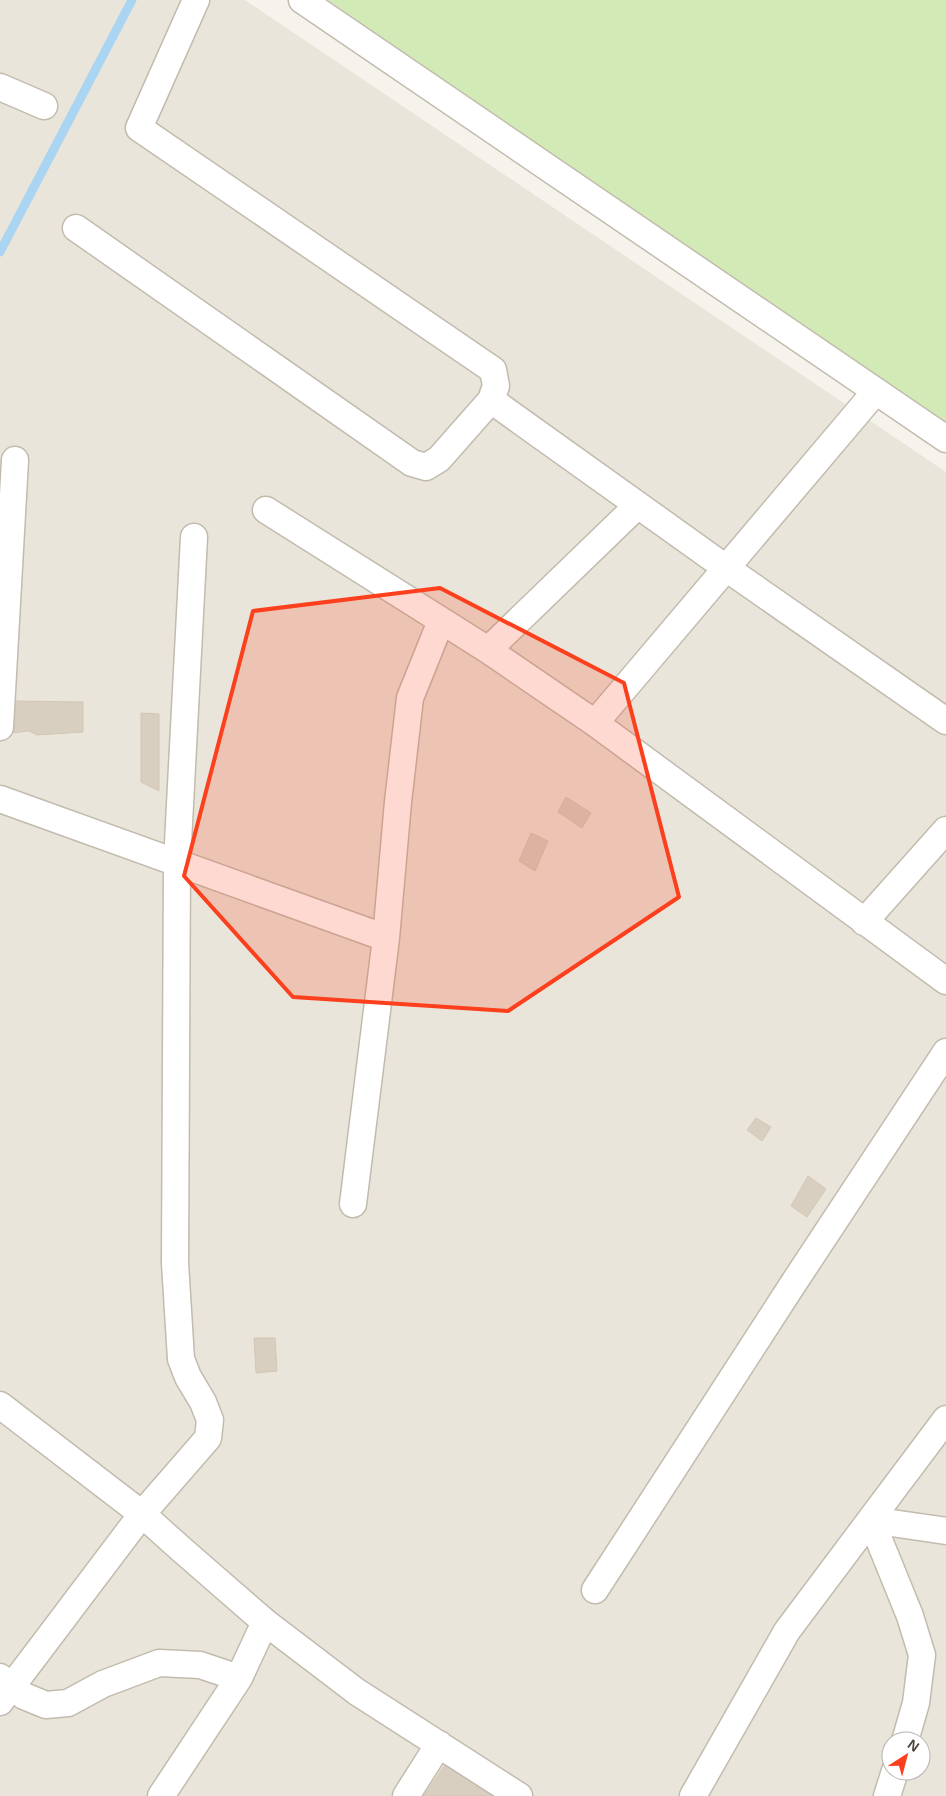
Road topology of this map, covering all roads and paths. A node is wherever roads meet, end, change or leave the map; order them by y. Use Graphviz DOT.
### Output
graph roads {
  1 [pos="196,0"];
  2 [pos="302,0"];
  3 [pos="0,86"];
  4 [pos="44,106"];
  5 [pos="76,228"];
  6 [pos="876,391"];
  7 [pos="491,400"];
  8 [pos="946,439"];
  9 [pos="15,460"];
  10 [pos="638,505"];
  11 [pos="266,510"];
  12 [pos="194,537"];
  13 [pos="726,568"];
  14 [pos="441,621"];
  15 [pos="488,650"];
  16 [pos="946,721"];
  17 [pos="595,723"];
  18 [pos="0,727"];
  19 [pos="0,799"];
  20 [pos="946,830"];
  21 [pos="177,862"];
  22 [pos="864,922"];
  23 [pos="386,938"];
  24 [pos="946,981"];
  25 [pos="946,1052"];
  26 [pos="353,1204"];
  27 [pos="0,1405"];
  28 [pos="946,1419"];
  29 [pos="142,1514"];
  30 [pos="871,1520"];
  31 [pos="946,1532"];
  32 [pos="595,1590"];
  33 [pos="265,1622"];
  34 [pos="239,1678"];
  35 [pos="4,1688"];
  36 [pos="908,1731"];
  37 [pos="439,1744"];
  38 [pos="892,1781"];
  39 [pos="161,1796"];
  40 [pos="406,1796"];
  41 [pos="519,1796"];
  42 [pos="693,1796"];
  43 [pos="888,1796"];
  1 -- 7 [label="street"];
  2 -- 6 [label="street"];
  3 -- 4 [label="street"];
  5 -- 7 [label="street"];
  6 -- 8 [label="street"];
  6 -- 13 [label="street"];
  7 -- 10 [label="street"];
  9 -- 18 [label="street"];
  10 -- 13 [label="street"];
  10 -- 15 [label="street"];
  11 -- 14 [label="street"];
  12 -- 21 [label="street"];
  13 -- 16 [label="street"];
  13 -- 17 [label="street"];
  14 -- 15 [label="street"];
  14 -- 23 [label="street"];
  15 -- 17 [label="street"];
  17 -- 22 [label="street"];
  19 -- 21 [label="street"];
  20 -- 22 [label="street"];
  21 -- 23 [label="street"];
  21 -- 29 [label="street"];
  22 -- 24 [label="street"];
  23 -- 26 [label="street"];
  25 -- 32 [label="street"];
  27 -- 29 [label="street"];
  28 -- 30 [label="street"];
  29 -- 33 [label="street"];
  29 -- 35 [label="street"];
  30 -- 31 [label="street"];
  30 -- 36 [label="street"];
  30 -- 42 [label="street"];
  33 -- 34 [label="street"];
  33 -- 37 [label="street"];
  34 -- 35 [label="street"];
  34 -- 39 [label="street"];
  37 -- 40 [label="street"];
  37 -- 41 [label="street"];
  38 -- 43 [label="street"];
}
